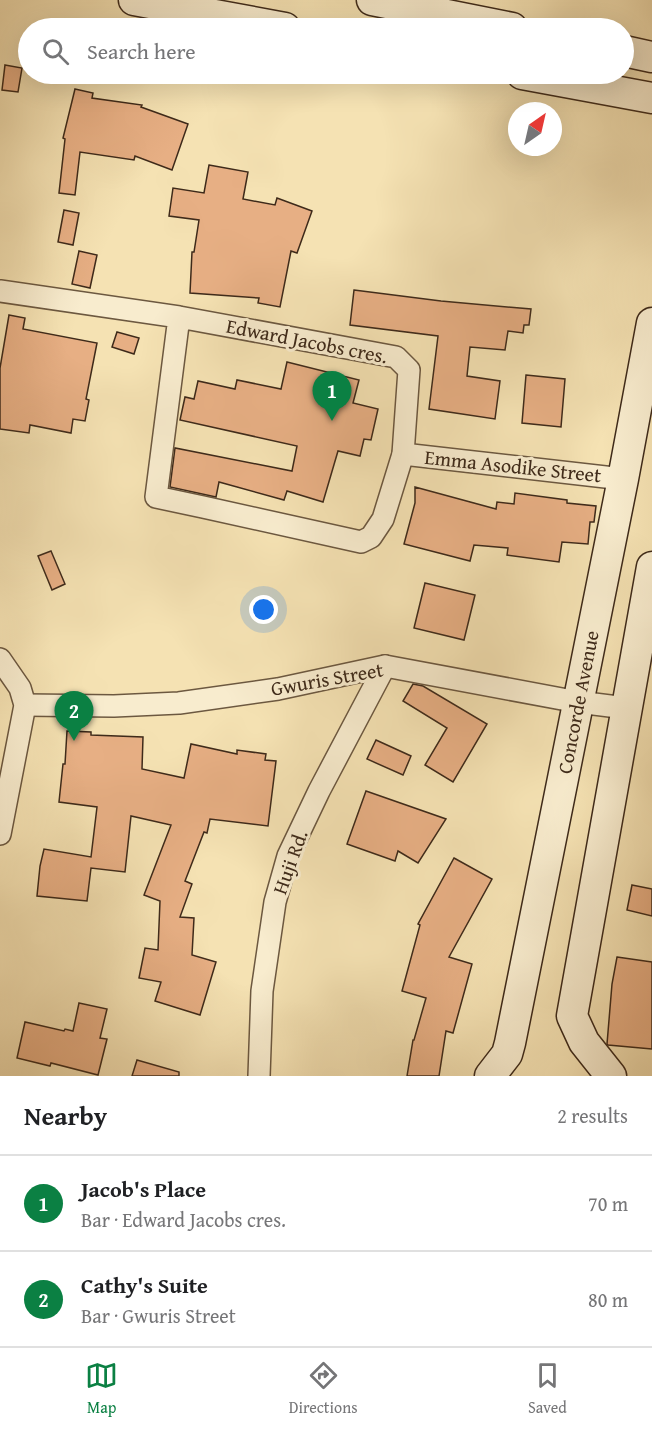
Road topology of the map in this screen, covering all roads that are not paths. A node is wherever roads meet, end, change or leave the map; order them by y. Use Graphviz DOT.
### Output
graph roads {
  1 [pos="134,0"];
  2 [pos="372,0"];
  3 [pos="231,18"];
  4 [pos="462,18"];
  5 [pos="634,53"];
  6 [pos="652,57"];
  7 [pos="576,84"];
  8 [pos="652,98"];
  9 [pos="0,291"];
  10 [pos="179,317"];
  11 [pos="652,322"];
  12 [pos="403,454"];
  13 [pos="623,478"];
  14 [pos="652,567"];
  15 [pos="0,659"];
  16 [pos="385,666"];
  17 [pos="578,702"];
  18 [pos="25,705"];
  19 [pos="626,708"];
  20 [pos="3,805"];
  21 [pos="0,834"];
  22 [pos="258,1076"];
  23 [pos="490,1076"];
  24 [pos="611,1076"];
  1 -- 3 [label="street"];
  2 -- 4 [label="street"];
  5 -- 6 [label="street"];
  7 -- 8 [label="street"];
  9 -- 10 [label="street, Edward Jacobs cres."];
  10 -- 12 [label="street, Edward Jacobs cres."];
  10 -- 12 [label="street, Edward Jacobs cres."];
  11 -- 13 [label="street, Concorde Avenue"];
  12 -- 13 [label="street, Emma Asodike Street"];
  13 -- 17 [label="street, Concorde Avenue"];
  14 -- 19 [label="street"];
  15 -- 18 [label="street"];
  16 -- 17 [label="street, Gwuris Street"];
  16 -- 18 [label="street, Gwuris Street"];
  16 -- 22 [label="street, Huji Rd."];
  17 -- 19 [label="street, Gwuris Street"];
  17 -- 23 [label="street, Concorde Avenue"];
  18 -- 20 [label="street"];
  19 -- 24 [label="street"];
  20 -- 21 [label="street"];
}
